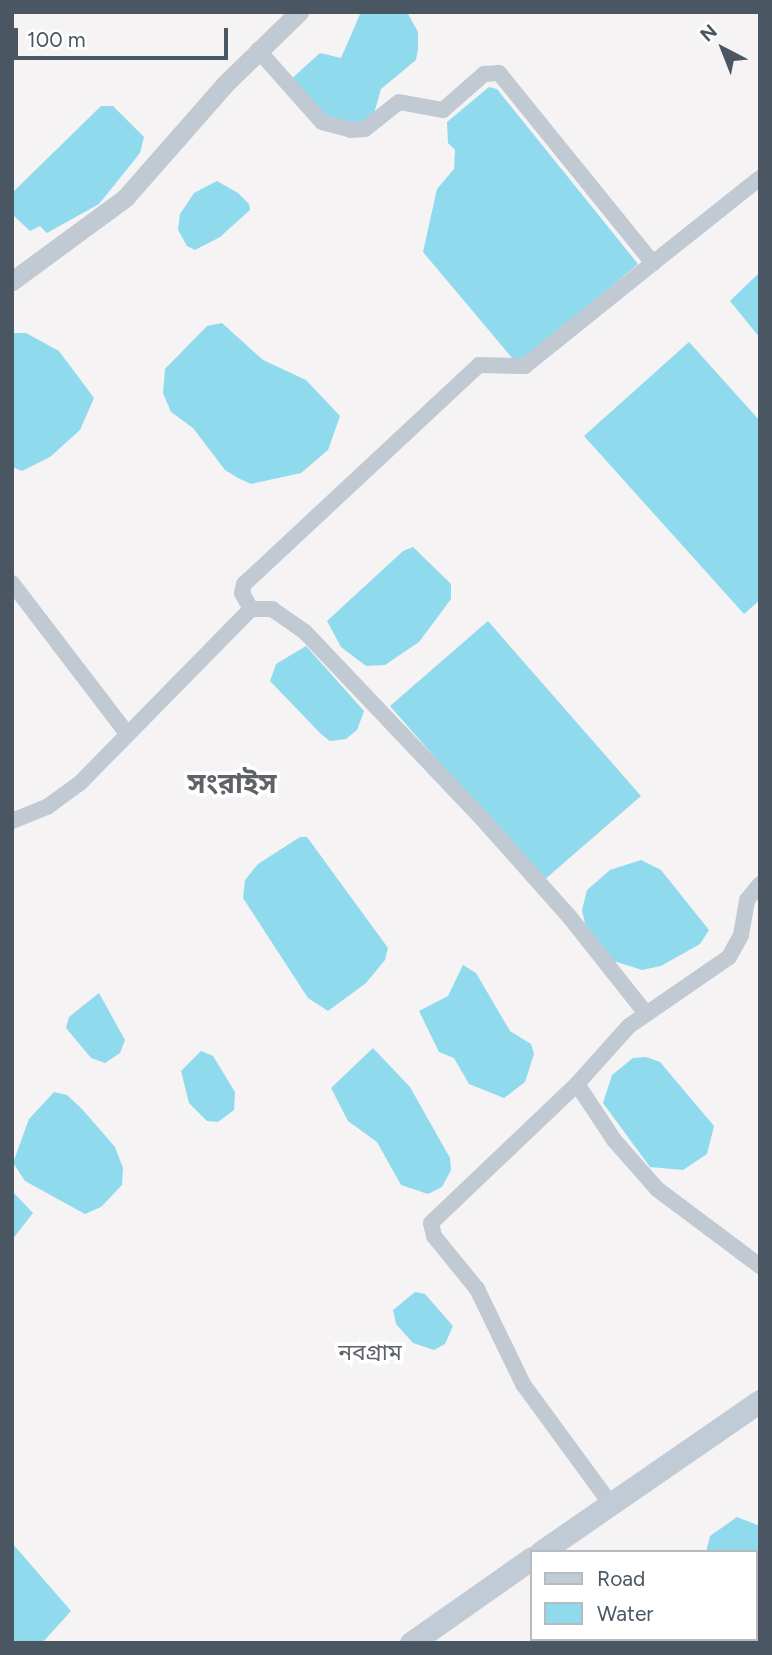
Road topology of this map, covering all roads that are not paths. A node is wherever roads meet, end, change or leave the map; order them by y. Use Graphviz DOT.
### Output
graph roads {
  1 [pos="299,12"];
  2 [pos="258,50"];
  3 [pos="760,178"];
  4 [pos="653,263"];
  5 [pos="12,281"];
  6 [pos="12,583"];
  7 [pos="251,609"];
  8 [pos="126,732"];
  9 [pos="12,821"];
  10 [pos="760,884"];
  11 [pos="645,1012"];
  12 [pos="577,1084"];
  13 [pos="760,1266"];
  14 [pos="760,1401"];
  15 [pos="610,1503"];
  16 [pos="544,1550"];
  17 [pos="530,1559"];
  18 [pos="411,1643"];
  1 -- 2 [label="street"];
  2 -- 4 [label="street"];
  2 -- 5 [label="street"];
  3 -- 4 [label="street"];
  4 -- 7 [label="street"];
  6 -- 8 [label="street"];
  7 -- 8 [label="street"];
  7 -- 11 [label="street"];
  8 -- 9 [label="street"];
  10 -- 11 [label="street"];
  11 -- 12 [label="street"];
  12 -- 13 [label="street"];
  12 -- 15 [label="street"];
  14 -- 15 [label="main road"];
  15 -- 16 [label="main road"];
  17 -- 18 [label="main road"];
}
